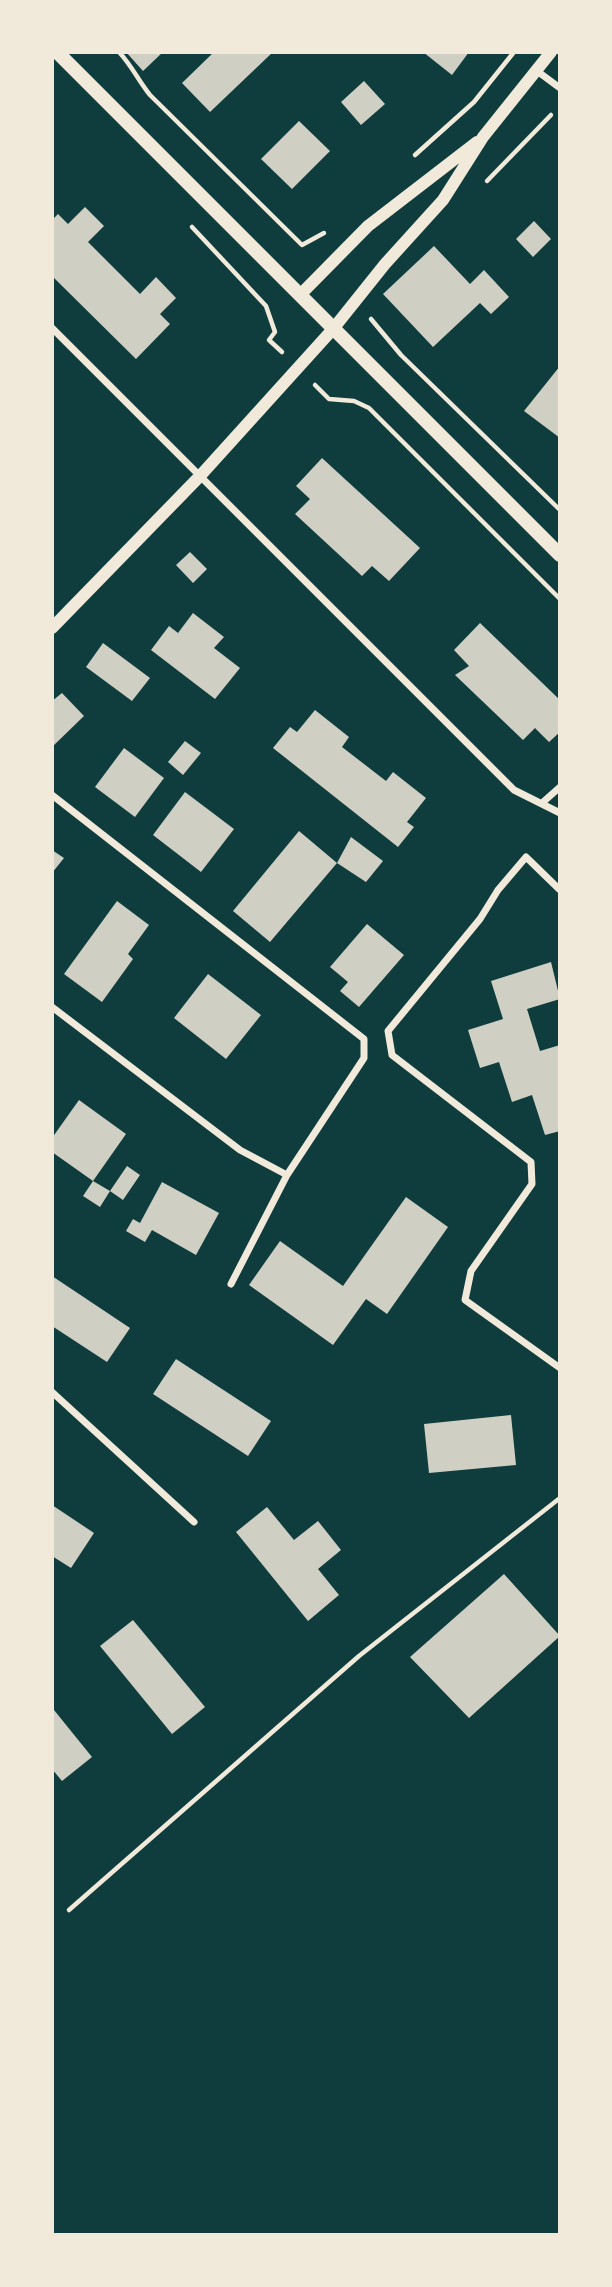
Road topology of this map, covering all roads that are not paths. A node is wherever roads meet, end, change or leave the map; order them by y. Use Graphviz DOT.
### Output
graph roads {
  1 [pos="57,52"];
  2 [pos="551,52"];
  3 [pos="537,71"];
  4 [pos="559,88"];
  5 [pos="483,137"];
  6 [pos="300,295"];
  7 [pos="52,328"];
  8 [pos="333,329"];
  9 [pos="200,476"];
  10 [pos="559,555"];
  11 [pos="52,628"];
  12 [pos="559,787"];
  13 [pos="52,795"];
  14 [pos="542,803"];
  15 [pos="559,813"];
  16 [pos="559,890"];
  17 [pos="52,1007"];
  18 [pos="287,1175"];
  19 [pos="231,1284"];
  20 [pos="559,1368"];
  21 [pos="52,1392"];
  22 [pos="194,1522"];
  1 -- 6 [label="main road"];
  2 -- 3 [label="street"];
  3 -- 4 [label="street"];
  3 -- 5 [label="street"];
  5 -- 6 [label="street"];
  5 -- 8 [label="street"];
  6 -- 8 [label="main road"];
  7 -- 9 [label="street"];
  8 -- 9 [label="street"];
  8 -- 10 [label="main road"];
  9 -- 11 [label="street"];
  9 -- 14 [label="street"];
  12 -- 14 [label="street"];
  13 -- 18 [label="street"];
  14 -- 15 [label="street"];
  16 -- 20 [label="street"];
  17 -- 18 [label="street"];
  18 -- 19 [label="street"];
  21 -- 22 [label="street"];
}
